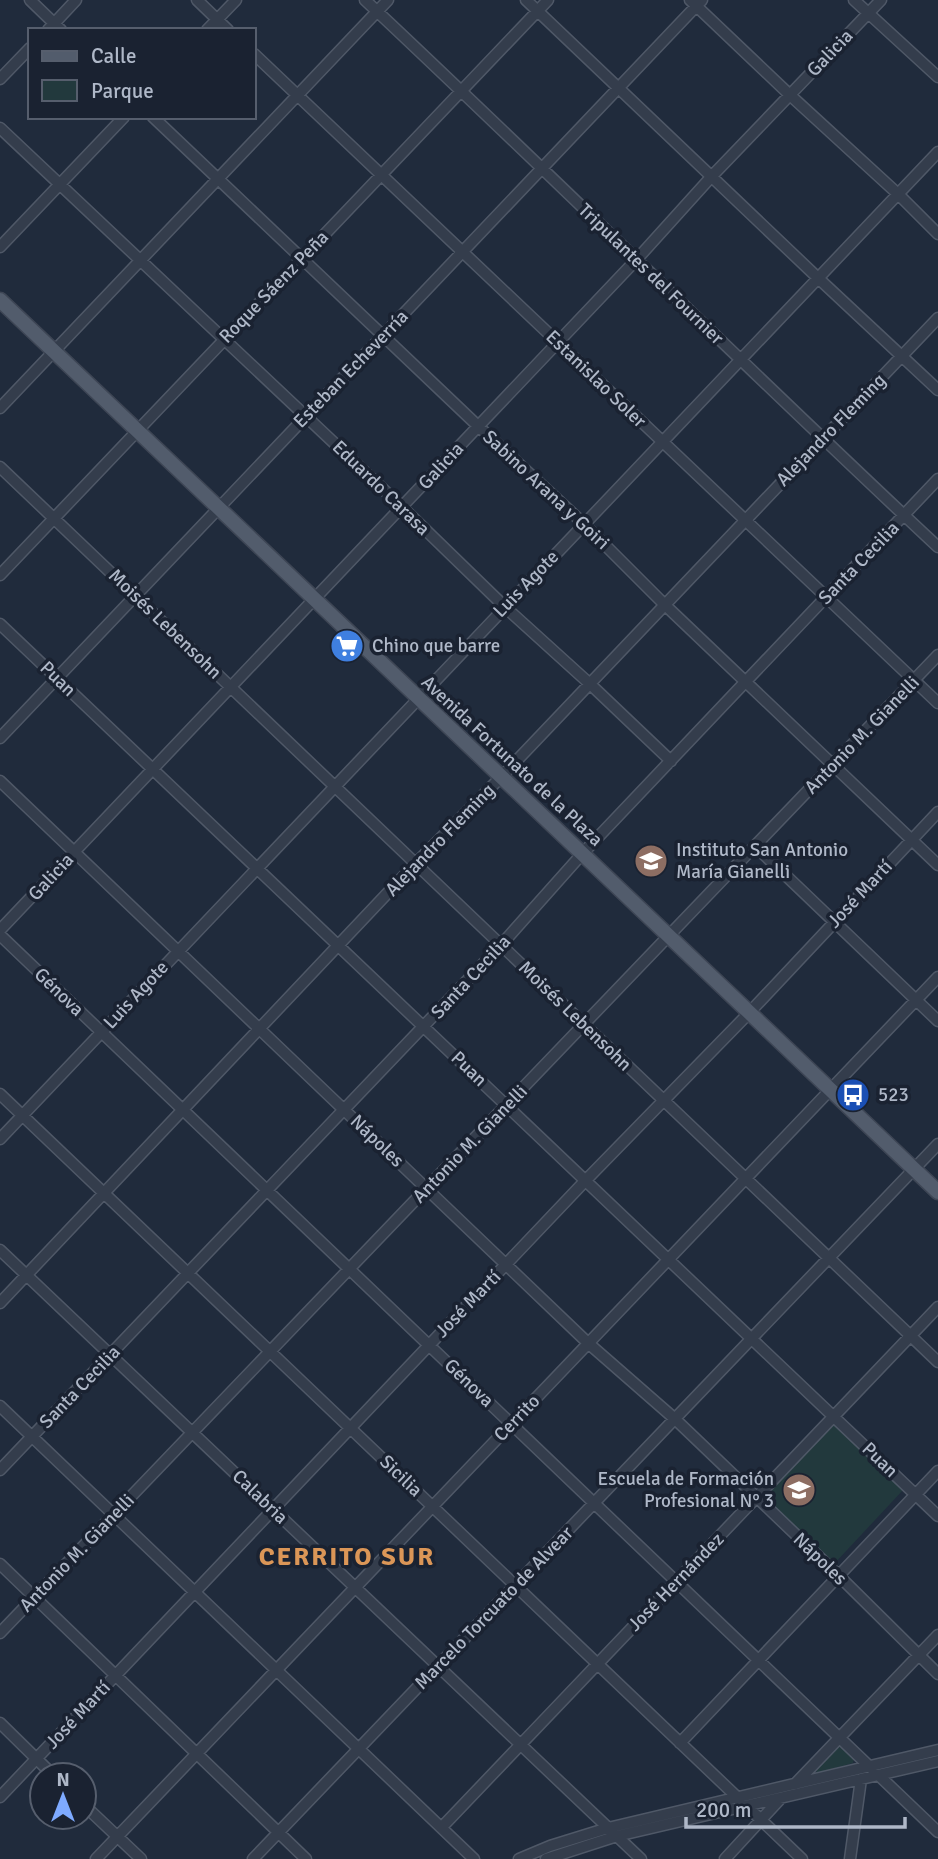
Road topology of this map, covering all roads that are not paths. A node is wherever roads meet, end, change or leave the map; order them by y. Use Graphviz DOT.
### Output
graph roads {
  1 [pos="30,0"];
  2 [pos="76,0"];
  3 [pos="197,0"];
  4 [pos="236,0"];
  5 [pos="365,0"];
  6 [pos="388,0"];
  7 [pos="526,0"];
  8 [pos="548,0"];
  9 [pos="854,0"];
  10 [pos="881,0"];
  11 [pos="696,2"];
  12 [pos="377,11"];
  13 [pos="537,11"];
  14 [pos="868,14"];
  15 [pos="217,19"];
  16 [pos="55,28"];
  17 [pos="209,28"];
  18 [pos="227,28"];
  19 [pos="28,50"];
  20 [pos="256,56"];
  21 [pos="938,77"];
  22 [pos="0,79"];
  23 [pos="618,88"];
  24 [pos="461,91"];
  25 [pos="298,95"];
  26 [pos="790,95"];
  27 [pos="122,119"];
  28 [pos="155,119"];
  29 [pos="0,128"];
  30 [pos="938,152"];
  31 [pos="542,169"];
  32 [pos="381,175"];
  33 [pos="712,176"];
  34 [pos="218,178"];
  35 [pos="60,184"];
  36 [pos="898,194"];
  37 [pos="938,234"];
  38 [pos="0,247"];
  39 [pos="463,252"];
  40 [pos="301,258"];
  41 [pos="637,259"];
  42 [pos="141,260"];
  43 [pos="818,278"];
  44 [pos="0,300"];
  45 [pos="938,318"];
  46 [pos="383,336"];
  47 [pos="224,340"];
  48 [pos="558,342"];
  49 [pos="54,351"];
  50 [pos="902,355"];
  51 [pos="740,360"];
  52 [pos="938,390"];
  53 [pos="0,408"];
  54 [pos="306,416"];
  55 [pos="478,426"];
  56 [pos="137,431"];
  57 [pos="823,439"];
  58 [pos="662,442"];
  59 [pos="0,467"];
  60 [pos="938,480"];
  61 [pos="402,507"];
  62 [pos="219,508"];
  63 [pos="904,515"];
  64 [pos="54,518"];
  65 [pos="746,521"];
  66 [pos="584,524"];
  67 [pos="938,547"];
  68 [pos="0,575"];
  69 [pos="135,596"];
  70 [pos="826,597"];
  71 [pos="314,599"];
  72 [pos="665,605"];
  73 [pos="505,607"];
  74 [pos="0,624"];
  75 [pos="938,655"];
  76 [pos="57,678"];
  77 [pos="914,680"];
  78 [pos="746,682"];
  79 [pos="590,684"];
  80 [pos="231,687"];
  81 [pos="417,698"];
  82 [pos="938,704"];
  83 [pos="0,738"];
  84 [pos="671,761"];
  85 [pos="833,765"];
  86 [pos="153,769"];
  87 [pos="502,776"];
  88 [pos="0,781"];
  89 [pos="335,786"];
  90 [pos="938,812"];
  91 [pos="912,840"];
  92 [pos="755,846"];
  93 [pos="74,852"];
  94 [pos="582,854"];
  95 [pos="416,863"];
  96 [pos="938,865"];
  97 [pos="257,868"];
  98 [pos="834,922"];
  99 [pos="0,933"];
  100 [pos="669,936"];
  101 [pos="338,945"];
  102 [pos="502,945"];
  103 [pos="178,951"];
  104 [pos="938,977"];
  105 [pos="916,1000"];
  106 [pos="749,1013"];
  107 [pos="938,1021"];
  108 [pos="584,1024"];
  109 [pos="424,1027"];
  110 [pos="259,1029"];
  111 [pos="101,1032"];
  112 [pos="830,1090"];
  113 [pos="0,1094"];
  114 [pos="665,1100"];
  115 [pos="507,1105"];
  116 [pos="183,1110"];
  117 [pos="344,1110"];
  118 [pos="22,1115"];
  119 [pos="0,1139"];
  120 [pos="938,1144"];
  121 [pos="914,1170"];
  122 [pos="746,1178"];
  123 [pos="586,1180"];
  124 [pos="427,1189"];
  125 [pos="267,1191"];
  126 [pos="938,1192"];
  127 [pos="104,1193"];
  128 [pos="0,1250"];
  129 [pos="830,1258"];
  130 [pos="669,1259"];
  131 [pos="506,1264"];
  132 [pos="350,1269"];
  133 [pos="188,1273"];
  134 [pos="27,1275"];
  135 [pos="0,1303"];
  136 [pos="938,1307"];
  137 [pos="911,1336"];
  138 [pos="752,1339"];
  139 [pos="588,1343"];
  140 [pos="429,1345"];
  141 [pos="271,1352"];
  142 [pos="111,1355"];
  143 [pos="938,1362"];
  144 [pos="0,1406"];
  145 [pos="834,1416"];
  146 [pos="675,1419"];
  147 [pos="512,1423"];
  148 [pos="350,1428"];
  149 [pos="193,1433"];
  150 [pos="32,1437"];
  151 [pos="0,1470"];
  152 [pos="938,1471"];
  153 [pos="916,1494"];
  154 [pos="757,1497"];
  155 [pos="595,1503"];
  156 [pos="433,1506"];
  157 [pos="273,1509"];
  158 [pos="114,1515"];
  159 [pos="938,1516"];
  160 [pos="0,1564"];
  161 [pos="839,1576"];
  162 [pos="677,1581"];
  163 [pos="516,1586"];
  164 [pos="355,1587"];
  165 [pos="195,1592"];
  166 [pos="35,1597"];
  167 [pos="0,1633"];
  168 [pos="938,1635"];
  169 [pos="918,1655"];
  170 [pos="759,1660"];
  171 [pos="598,1664"];
  172 [pos="438,1666"];
  173 [pos="277,1670"];
  174 [pos="938,1674"];
  175 [pos="116,1675"];
  176 [pos="0,1723"];
  177 [pos="840,1738"];
  178 [pos="680,1743"];
  179 [pos="521,1745"];
  180 [pos="359,1748"];
  181 [pos="938,1750"];
  182 [pos="197,1754"];
  183 [pos="36,1759"];
  184 [pos="938,1761"];
  185 [pos="868,1766"];
  186 [pos="877,1775"];
  187 [pos="861,1779"];
  188 [pos="795,1784"];
  189 [pos="0,1797"];
  190 [pos="738,1797"];
  191 [pos="782,1798"];
  192 [pos="747,1806"];
  193 [pos="98,1819"];
  194 [pos="762,1819"];
  195 [pos="442,1827"];
  196 [pos="608,1828"];
  197 [pos="938,1832"];
  198 [pos="278,1833"];
  199 [pos="617,1836"];
  200 [pos="117,1837"];
  201 [pos="96,1859"];
  202 [pos="141,1859"];
  203 [pos="253,1859"];
  204 [pos="306,1859"];
  205 [pos="474,1859"];
  206 [pos="519,1859"];
  207 [pos="546,1859"];
  208 [pos="641,1859"];
  209 [pos="725,1859"];
  210 [pos="802,1859"];
  211 [pos="850,1859"];
  1 -- 16 [label="street"];
  2 -- 16 [label="street"];
  3 -- 15 [label="street"];
  4 -- 15 [label="street"];
  5 -- 12 [label="street, Tripulantes del Fournier"];
  6 -- 12 [label="street"];
  7 -- 13 [label="street"];
  8 -- 13 [label="street, Roque Sáenz Peña"];
  9 -- 14 [label="street"];
  10 -- 14 [label="street, Galicia"];
  11 -- 23 [label="street, Esteban Echeverría"];
  11 -- 26 [label="street"];
  12 -- 24 [label="street, Tripulantes del Fournier"];
  12 -- 25 [label="street"];
  13 -- 23 [label="street"];
  13 -- 24 [label="street, Roque Sáenz Peña"];
  14 -- 21 [label="street"];
  14 -- 26 [label="street, Galicia"];
  15 -- 17 [label="street"];
  15 -- 18 [label="street"];
  19 -- 22 [label="street"];
  20 -- 25 [label="street, Estanislao Soler"];
  23 -- 31 [label="street, Esteban Echeverría"];
  23 -- 33 [label="street"];
  24 -- 31 [label="street, Tripulantes del Fournier"];
  24 -- 32 [label="street, Roque Sáenz Peña"];
  25 -- 32 [label="street, Estanislao Soler"];
  25 -- 34 [label="street"];
  26 -- 33 [label="street, Galicia"];
  26 -- 36 [label="street"];
  27 -- 35 [label="street"];
  28 -- 34 [label="street, Sabino Arana y Goiri"];
  29 -- 35 [label="street, Eduardo Carasa"];
  30 -- 36 [label="street, Luis Agote"];
  31 -- 39 [label="street, Esteban Echeverría"];
  31 -- 41 [label="street, Tripulantes del Fournier"];
  32 -- 39 [label="street, Estanislao Soler"];
  32 -- 40 [label="street, Roque Sáenz Peña"];
  33 -- 41 [label="street, Galicia"];
  33 -- 43 [label="street"];
  34 -- 40 [label="street, Sabino Arana y Goiri"];
  34 -- 42 [label="street"];
  35 -- 38 [label="street"];
  35 -- 42 [label="street, Eduardo Carasa"];
  36 -- 37 [label="street"];
  36 -- 43 [label="street, Luis Agote"];
  39 -- 46 [label="street, Esteban Echeverría"];
  39 -- 48 [label="street, Estanislao Soler"];
  40 -- 46 [label="street, Sabino Arana y Goiri"];
  40 -- 47 [label="street, Roque Sáenz Peña"];
  41 -- 48 [label="street, Galicia"];
  41 -- 51 [label="street, Tripulantes del Fournier"];
  42 -- 47 [label="street, Eduardo Carasa"];
  42 -- 49 [label="street"];
  43 -- 50 [label="street"];
  43 -- 51 [label="street, Luis Agote"];
  44 -- 49 [label="main road, Avenida Fortunato de la Plaza"];
  45 -- 50 [label="street, Alejandro Fleming"];
  46 -- 54 [label="street, Esteban Echeverría"];
  46 -- 55 [label="street, Sabino Arana y Goiri"];
  47 -- 54 [label="street, Eduardo Carasa"];
  47 -- 56 [label="street, Roque Sáenz Peña"];
  48 -- 55 [label="street, Galicia"];
  48 -- 58 [label="street, Estanislao Soler"];
  49 -- 53 [label="street"];
  49 -- 56 [label="main road, Avenida Fortunato de la Plaza"];
  50 -- 52 [label="street"];
  50 -- 57 [label="street, Alejandro Fleming"];
  51 -- 57 [label="street, Tripulantes del Fournier"];
  51 -- 58 [label="street, Luis Agote"];
  54 -- 61 [label="street, Eduardo Carasa"];
  54 -- 62 [label="street, Esteban Echeverría"];
  55 -- 61 [label="street, Galicia"];
  55 -- 66 [label="street, Sabino Arana y Goiri"];
  56 -- 62 [label="main road, Avenida Fortunato de la Plaza"];
  56 -- 64 [label="street, Roque Sáenz Peña"];
  57 -- 63 [label="street, Tripulantes del Fournier"];
  57 -- 65 [label="street, Alejandro Fleming"];
  58 -- 65 [label="street, Estanislao Soler"];
  58 -- 66 [label="street, Luis Agote"];
  59 -- 64 [label="street, Moisés Lebensohn"];
  60 -- 63 [label="street, Santa Cecilia"];
  61 -- 71 [label="street, Galicia"];
  61 -- 73 [label="street, Eduardo Carasa"];
  62 -- 69 [label="street, Esteban Echeverría"];
  62 -- 71 [label="main road, Avenida Fortunato de la Plaza"];
  63 -- 67 [label="street, Tripulantes del Fournier"];
  63 -- 70 [label="street, Santa Cecilia"];
  64 -- 68 [label="street, Roque Sáenz Peña"];
  64 -- 69 [label="street, Moisés Lebensohn"];
  65 -- 70 [label="street, Estanislao Soler"];
  65 -- 72 [label="street, Alejandro Fleming"];
  66 -- 72 [label="street, Sabino Arana y Goiri"];
  66 -- 73 [label="street, Luis Agote"];
  69 -- 76 [label="street, Esteban Echeverría"];
  69 -- 80 [label="street, Moisés Lebensohn"];
  70 -- 77 [label="street, Estanislao Soler"];
  70 -- 78 [label="street, Santa Cecilia"];
  71 -- 80 [label="street, Galicia"];
  71 -- 81 [label="main road, Avenida Fortunato de la Plaza"];
  72 -- 78 [label="street, Sabino Arana y Goiri"];
  72 -- 79 [label="street, Alejandro Fleming"];
  73 -- 79 [label="street, Eduardo Carasa"];
  73 -- 81 [label="street, Luis Agote"];
  74 -- 76 [label="street, Puan"];
  75 -- 77 [label="street, Antonio M. Gianelli"];
  76 -- 83 [label="street, Esteban Echeverría"];
  76 -- 86 [label="street, Puan"];
  77 -- 82 [label="street, Estanislao Soler"];
  77 -- 85 [label="street, Antonio M. Gianelli"];
  78 -- 84 [label="street, Santa Cecilia"];
  78 -- 85 [label="street, Sabino Arana y Goiri"];
  79 -- 84 [label="street, Eduardo Carasa"];
  79 -- 87 [label="street, Alejandro Fleming"];
  80 -- 86 [label="street, Galicia"];
  80 -- 89 [label="street, Moisés Lebensohn"];
  81 -- 87 [label="main road, Avenida Fortunato de la Plaza"];
  81 -- 89 [label="street, Luis Agote"];
  84 -- 94 [label="street, Santa Cecilia"];
  85 -- 91 [label="street, Sabino Arana y Goiri"];
  85 -- 92 [label="street, Antonio M. Gianelli"];
  86 -- 93 [label="street, Galicia"];
  86 -- 97 [label="street, Puan"];
  87 -- 94 [label="main road, Avenida Fortunato de la Plaza"];
  87 -- 95 [label="street, Alejandro Fleming"];
  88 -- 93 [label="street, Nápoles"];
  89 -- 95 [label="street, Moisés Lebensohn"];
  89 -- 97 [label="street, Luis Agote"];
  90 -- 91 [label="street, José Martí"];
  91 -- 96 [label="street, Sabino Arana y Goiri"];
  91 -- 98 [label="street, José Martí"];
  92 -- 98 [label="street"];
  92 -- 100 [label="street, Antonio M. Gianelli"];
  93 -- 99 [label="street, Galicia"];
  93 -- 103 [label="street, Nápoles"];
  94 -- 100 [label="main road, Avenida Fortunato de la Plaza"];
  94 -- 102 [label="street, Santa Cecilia"];
  95 -- 101 [label="street, Alejandro Fleming"];
  95 -- 102 [label="street, Moisés Lebensohn"];
  97 -- 101 [label="street, Puan"];
  97 -- 103 [label="street, Luis Agote"];
  98 -- 105 [label="street"];
  98 -- 106 [label="street, José Martí"];
  99 -- 111 [label="street, Génova"];
  100 -- 106 [label="main road, Avenida Fortunato de la Plaza"];
  100 -- 108 [label="street, Antonio M. Gianelli"];
  101 -- 109 [label="street, Puan"];
  101 -- 110 [label="street, Alejandro Fleming"];
  102 -- 108 [label="street, Moisés Lebensohn"];
  102 -- 109 [label="street, Santa Cecilia"];
  103 -- 110 [label="street, Nápoles"];
  103 -- 111 [label="street, Luis Agote"];
  104 -- 105 [label="street, Cerrito"];
  105 -- 107 [label="street"];
  105 -- 112 [label="street, Cerrito"];
  106 -- 112 [label="main road, Avenida Fortunato de la Plaza"];
  106 -- 114 [label="street, José Martí"];
  108 -- 114 [label="street, Moisés Lebensohn"];
  108 -- 115 [label="street, Antonio M. Gianelli"];
  109 -- 115 [label="street, Puan"];
  109 -- 117 [label="street, Santa Cecilia"];
  110 -- 116 [label="street, Alejandro Fleming"];
  110 -- 117 [label="street, Nápoles"];
  111 -- 116 [label="street, Génova"];
  111 -- 118 [label="street, Luis Agote"];
  112 -- 121 [label="main road, Avenida Fortunato de la Plaza"];
  112 -- 122 [label="street, Cerrito"];
  113 -- 118 [label="street, Sicilia"];
  114 -- 122 [label="street, Moisés Lebensohn"];
  114 -- 123 [label="street, José Martí"];
  115 -- 123 [label="street, Puan"];
  115 -- 124 [label="street, Antonio M. Gianelli"];
  116 -- 125 [label="street, Génova"];
  116 -- 127 [label="street, Alejandro Fleming"];
  117 -- 124 [label="street, Nápoles"];
  117 -- 125 [label="street, Santa Cecilia"];
  118 -- 119 [label="street, Luis Agote"];
  118 -- 127 [label="street, Sicilia"];
  120 -- 121 [label="street, Marcelo Torcuato de Alvear"];
  121 -- 126 [label="main road, Avenida Fortunato de la Plaza"];
  121 -- 129 [label="street, Marcelo Torcuato de Alvear"];
  122 -- 129 [label="street, Moisés Lebensohn"];
  122 -- 130 [label="street, Cerrito"];
  123 -- 130 [label="street, Puan"];
  123 -- 131 [label="street, José Martí"];
  124 -- 131 [label="street, Nápoles"];
  124 -- 132 [label="street, Antonio M. Gianelli"];
  125 -- 132 [label="street, Génova"];
  125 -- 133 [label="street, Santa Cecilia"];
  127 -- 133 [label="street, Sicilia"];
  127 -- 134 [label="street, Alejandro Fleming"];
  128 -- 134 [label="street, Calabria"];
  129 -- 137 [label="street, Moisés Lebensohn"];
  129 -- 138 [label="street, Marcelo Torcuato de Alvear"];
  130 -- 138 [label="street, Puan"];
  130 -- 139 [label="street, Cerrito"];
  131 -- 139 [label="street, Nápoles"];
  131 -- 140 [label="street, José Martí"];
  132 -- 140 [label="street, Génova"];
  132 -- 141 [label="street, Antonio M. Gianelli"];
  133 -- 141 [label="street, Sicilia"];
  133 -- 142 [label="street, Santa Cecilia"];
  134 -- 135 [label="street, Alejandro Fleming"];
  134 -- 142 [label="street, Calabria"];
  136 -- 137 [label="street, José Hernández"];
  137 -- 143 [label="street, Moisés Lebensohn"];
  137 -- 145 [label="street, José Hernández"];
  138 -- 145 [label="street, Puan"];
  138 -- 146 [label="street, Marcelo Torcuato de Alvear"];
  139 -- 146 [label="street, Nápoles"];
  139 -- 147 [label="street, Cerrito"];
  140 -- 147 [label="street, Génova"];
  140 -- 148 [label="street, José Martí"];
  141 -- 148 [label="street, Sicilia"];
  141 -- 149 [label="street, Antonio M. Gianelli"];
  142 -- 149 [label="street, Calabria"];
  142 -- 150 [label="street, Santa Cecilia"];
  144 -- 150 [label="street"];
  145 -- 153 [label="street, Puan"];
  145 -- 154 [label="street, José Hernández"];
  146 -- 154 [label="street, Nápoles"];
  146 -- 155 [label="street, Marcelo Torcuato de Alvear"];
  147 -- 155 [label="street, Génova"];
  147 -- 156 [label="street, Cerrito"];
  148 -- 156 [label="street, Sicilia"];
  148 -- 157 [label="street, José Martí"];
  149 -- 157 [label="street, Calabria"];
  149 -- 158 [label="street, Antonio M. Gianelli"];
  150 -- 151 [label="street, Santa Cecilia"];
  150 -- 158 [label="street"];
  152 -- 153 [label="street"];
  153 -- 159 [label="street, Puan"];
  153 -- 161 [label="street"];
  154 -- 161 [label="street, Nápoles"];
  154 -- 162 [label="street, José Hernández"];
  155 -- 162 [label="street, Génova"];
  155 -- 163 [label="street, Marcelo Torcuato de Alvear"];
  156 -- 163 [label="street, Sicilia"];
  156 -- 164 [label="street, Cerrito"];
  157 -- 164 [label="street, Calabria"];
  157 -- 165 [label="street, José Martí"];
  158 -- 165 [label="street"];
  158 -- 166 [label="street, Antonio M. Gianelli"];
  160 -- 166 [label="street"];
  161 -- 169 [label="street, Nápoles"];
  161 -- 170 [label="street"];
  162 -- 170 [label="street, Génova"];
  162 -- 171 [label="street, José Hernández"];
  163 -- 171 [label="street, Sicilia"];
  163 -- 172 [label="street, Marcelo Torcuato de Alvear"];
  164 -- 172 [label="street, Calabria"];
  164 -- 173 [label="street, Cerrito"];
  165 -- 173 [label="street"];
  165 -- 175 [label="street, José Martí"];
  166 -- 167 [label="street, Antonio M. Gianelli"];
  166 -- 175 [label="street"];
  168 -- 169 [label="street"];
  169 -- 174 [label="street, Nápoles"];
  169 -- 177 [label="street"];
  170 -- 177 [label="street, Génova"];
  170 -- 178 [label="street"];
  171 -- 178 [label="street, Sicilia"];
  171 -- 179 [label="street, José Hernández"];
  172 -- 179 [label="street, Calabria"];
  172 -- 180 [label="street, Marcelo Torcuato de Alvear"];
  173 -- 180 [label="street"];
  173 -- 182 [label="street, Cerrito"];
  175 -- 182 [label="street"];
  175 -- 183 [label="street, José Martí"];
  176 -- 183 [label="street"];
  177 -- 185 [label="street, Génova"];
  177 -- 188 [label="street"];
  178 -- 190 [label="street, Sicilia"];
  179 -- 195 [label="street, José Hernández"];
  179 -- 196 [label="street, Calabria"];
  180 -- 195 [label="street"];
  180 -- 198 [label="street, Marcelo Torcuato de Alvear"];
  181 -- 185 [label="street"];
  182 -- 198 [label="street"];
  182 -- 200 [label="street, Cerrito"];
  183 -- 189 [label="street, José Martí"];
  184 -- 186 [label="street"];
  185 -- 186 [label="street, Génova"];
  185 -- 188 [label="street"];
  186 -- 187 [label="street"];
  186 -- 197 [label="street, Génova"];
  187 -- 191 [label="street"];
  187 -- 211 [label="street"];
  188 -- 190 [label="street"];
  188 -- 191 [label="street"];
  190 -- 192 [label="street, Sicilia"];
  190 -- 196 [label="street"];
  191 -- 192 [label="street"];
  191 -- 194 [label="street"];
  192 -- 194 [label="street, Sicilia"];
  192 -- 199 [label="street"];
  193 -- 200 [label="street"];
  194 -- 209 [label="street"];
  194 -- 210 [label="street, Sicilia"];
  195 -- 205 [label="street"];
  196 -- 199 [label="street, Calabria"];
  196 -- 206 [label="street"];
  198 -- 203 [label="street, Marcelo Torcuato de Alvear"];
  198 -- 204 [label="street"];
  199 -- 207 [label="street"];
  199 -- 208 [label="street, Calabria"];
  200 -- 201 [label="street, Cerrito"];
  200 -- 202 [label="street"];
}
